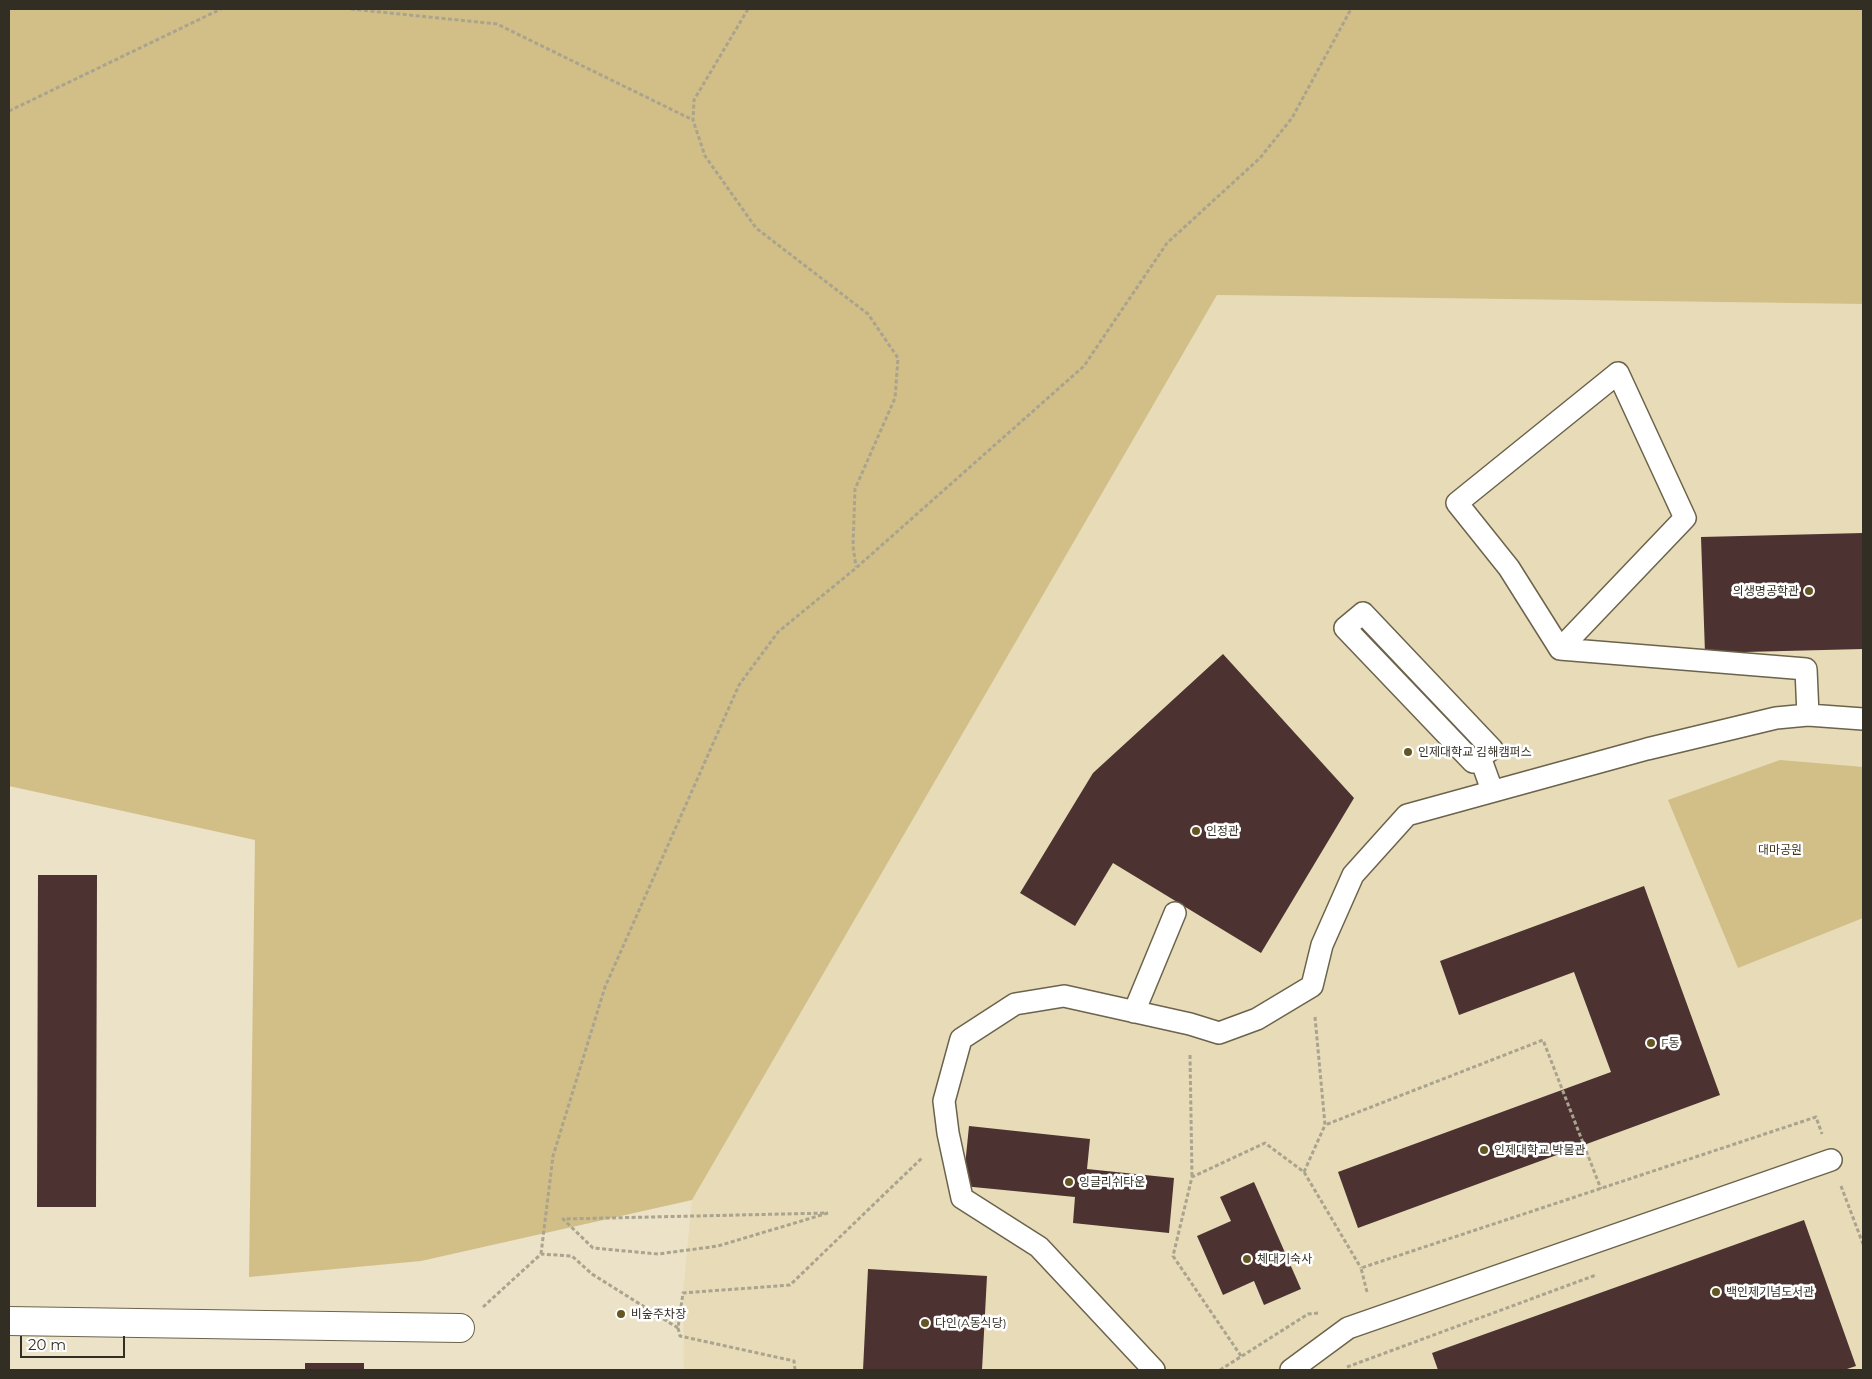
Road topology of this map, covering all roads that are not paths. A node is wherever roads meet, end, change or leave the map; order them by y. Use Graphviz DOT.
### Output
graph roads {
  1 [pos="1560,649"];
  2 [pos="1808,715"];
  3 [pos="1863,719"];
  4 [pos="1480,757"];
  5 [pos="1492,790"];
  6 [pos="1176,913"];
  7 [pos="1134,1012"];
  8 [pos="1828,1151"];
  9 [pos="9,1321"];
  10 [pos="460,1328"];
  11 [pos="1154,1370"];
  12 [pos="1290,1370"];
  1 -- 1 [label="lane"];
  1 -- 2 [label="lane"];
  2 -- 3 [label="lane"];
  2 -- 5 [label="lane"];
  4 -- 4 [label="lane"];
  4 -- 5 [label="lane"];
  5 -- 7 [label="lane"];
  6 -- 7 [label="lane"];
  7 -- 11 [label="lane"];
  8 -- 12 [label="lane"];
  9 -- 10 [label="street"];
}
